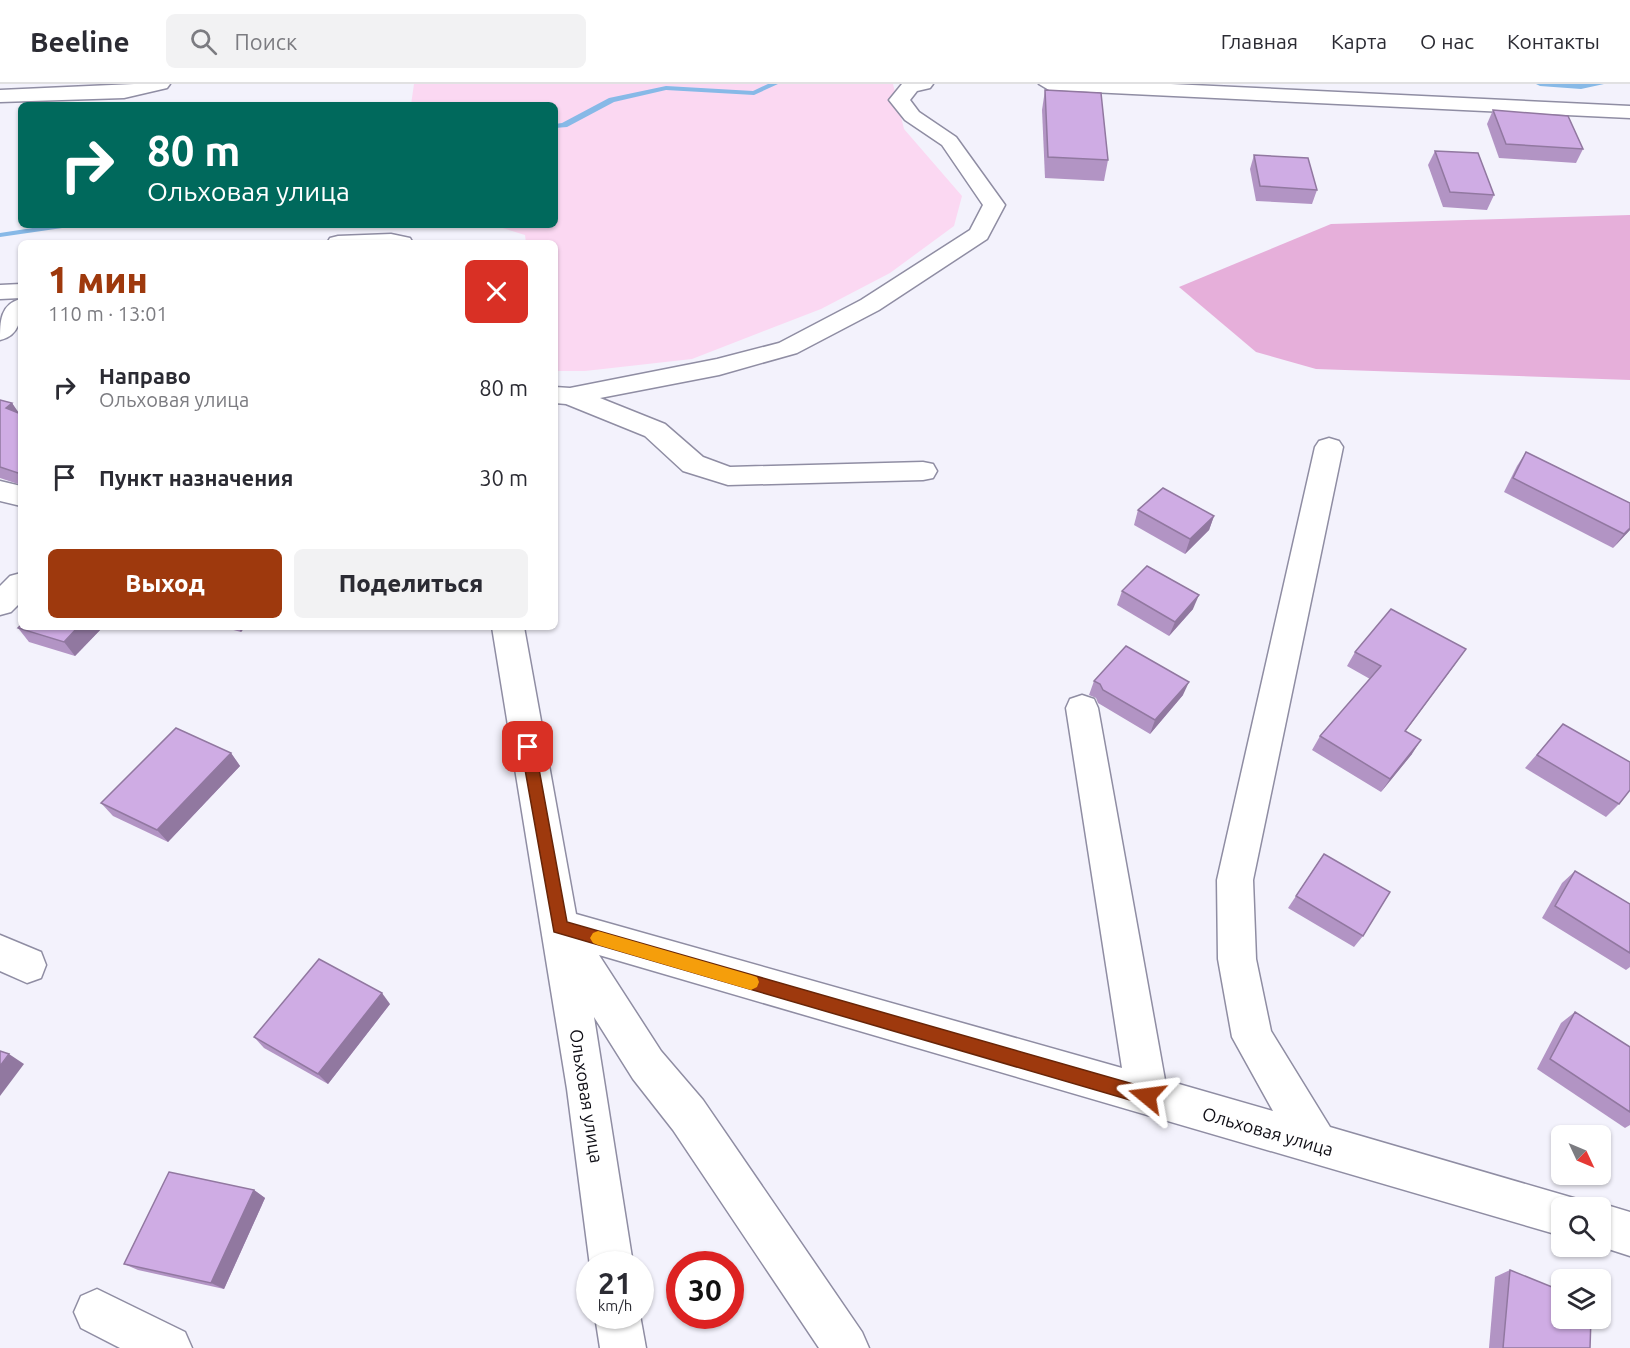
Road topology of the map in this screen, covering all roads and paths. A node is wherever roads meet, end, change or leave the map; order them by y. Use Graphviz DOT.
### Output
graph roads {
  1 [pos="159,84"];
  2 [pos="922,84"];
  3 [pos="1049,84"];
  4 [pos="0,96"];
  5 [pos="1630,112"];
  6 [pos="18,291"];
  7 [pos="0,292"];
  8 [pos="18,310"];
  9 [pos="0,333"];
  10 [pos="562,396"];
  11 [pos="1329,447"];
  12 [pos="923,471"];
  13 [pos="0,491"];
  14 [pos="18,495"];
  15 [pos="18,587"];
  16 [pos="0,604"];
  17 [pos="509,630"];
  18 [pos="1082,708"];
  19 [pos="560,927"];
  20 [pos="1147,1096"];
  21 [pos="1317,1145"];
  22 [pos="1551,1211"];
  23 [pos="1611,1228"];
  24 [pos="1630,1233"];
  25 [pos="609,1251"];
  26 [pos="97,1312"];
  27 [pos="620,1329"];
  28 [pos="170,1348"];
  29 [pos="623,1348"];
  30 [pos="846,1348"];
  1 -- 4 [label="street"];
  2 -- 10 [label="street"];
  3 -- 5 [label="street"];
  6 -- 7 [label="street"];
  8 -- 9 [label="street"];
  10 -- 12 [label="street"];
  11 -- 21 [label="street"];
  13 -- 14 [label="street"];
  15 -- 16 [label="street"];
  17 -- 19 [label="street, Ольховая улица"];
  18 -- 20 [label="street"];
  19 -- 20 [label="street, Ольховая улица"];
  19 -- 25 [label="street, Ольховая улица"];
  19 -- 30 [label="street"];
  20 -- 21 [label="street, Ольховая улица"];
  21 -- 22 [label="street, Ольховая улица"];
  23 -- 24 [label="street"];
  26 -- 28 [label="street"];
  27 -- 29 [label="street"];
}
